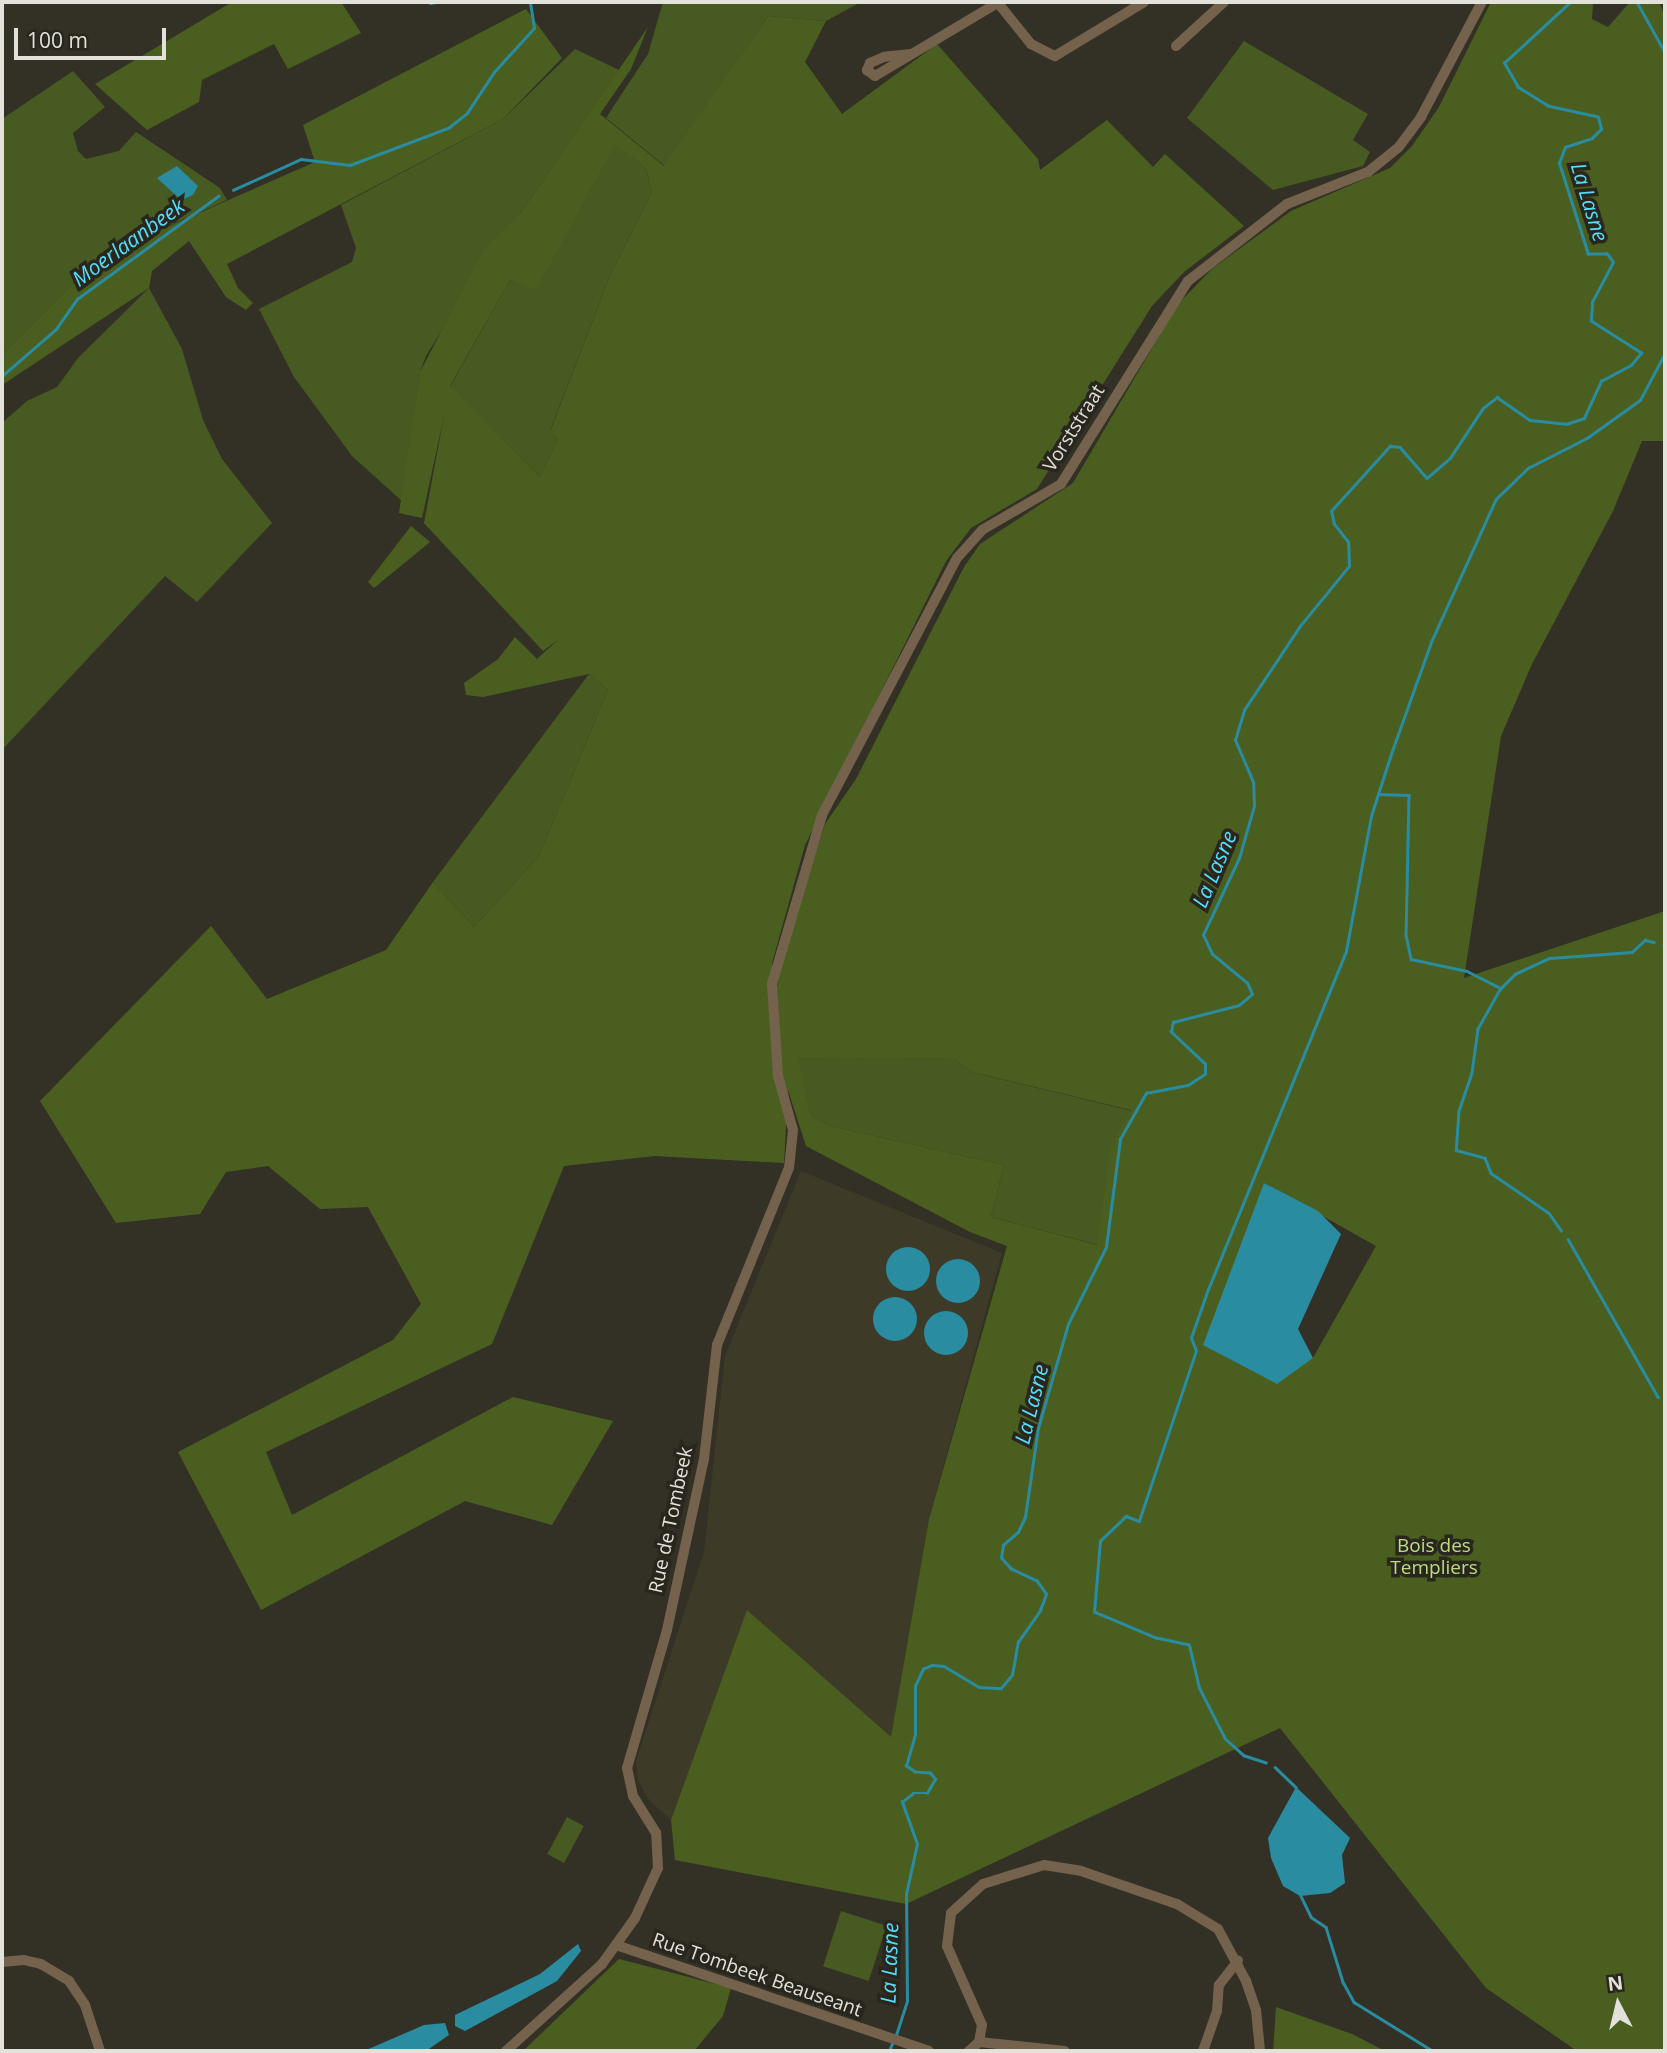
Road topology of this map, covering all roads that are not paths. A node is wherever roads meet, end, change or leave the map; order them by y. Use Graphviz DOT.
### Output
graph roads {
  1 [pos="998,2"];
  2 [pos="1144,2"];
  3 [pos="1224,2"];
  4 [pos="1482,2"];
  5 [pos="1176,46"];
  6 [pos="911,54"];
  7 [pos="782,942"];
  8 [pos="616,1945"];
  9 [pos="1238,1961"];
  10 [pos="2,1962"];
  11 [pos="979,2042"];
  12 [pos="100,2051"];
  13 [pos="506,2051"];
  14 [pos="929,2051"];
  15 [pos="969,2051"];
  16 [pos="1065,2051"];
  17 [pos="1203,2051"];
  18 [pos="1260,2051"];
  1 -- 2 [label="street"];
  1 -- 6 [label="street"];
  3 -- 5 [label="street"];
  4 -- 7 [label="street, Vorststraat"];
  7 -- 8 [label="street, Rue de Tombeek"];
  8 -- 13 [label="street, Rue de Tombeek"];
  8 -- 14 [label="street, Rue Tombeek Beauseant"];
  9 -- 11 [label="street"];
  9 -- 17 [label="street"];
  9 -- 18 [label="street"];
  10 -- 12 [label="street"];
  11 -- 15 [label="street"];
  11 -- 16 [label="street"];
}
